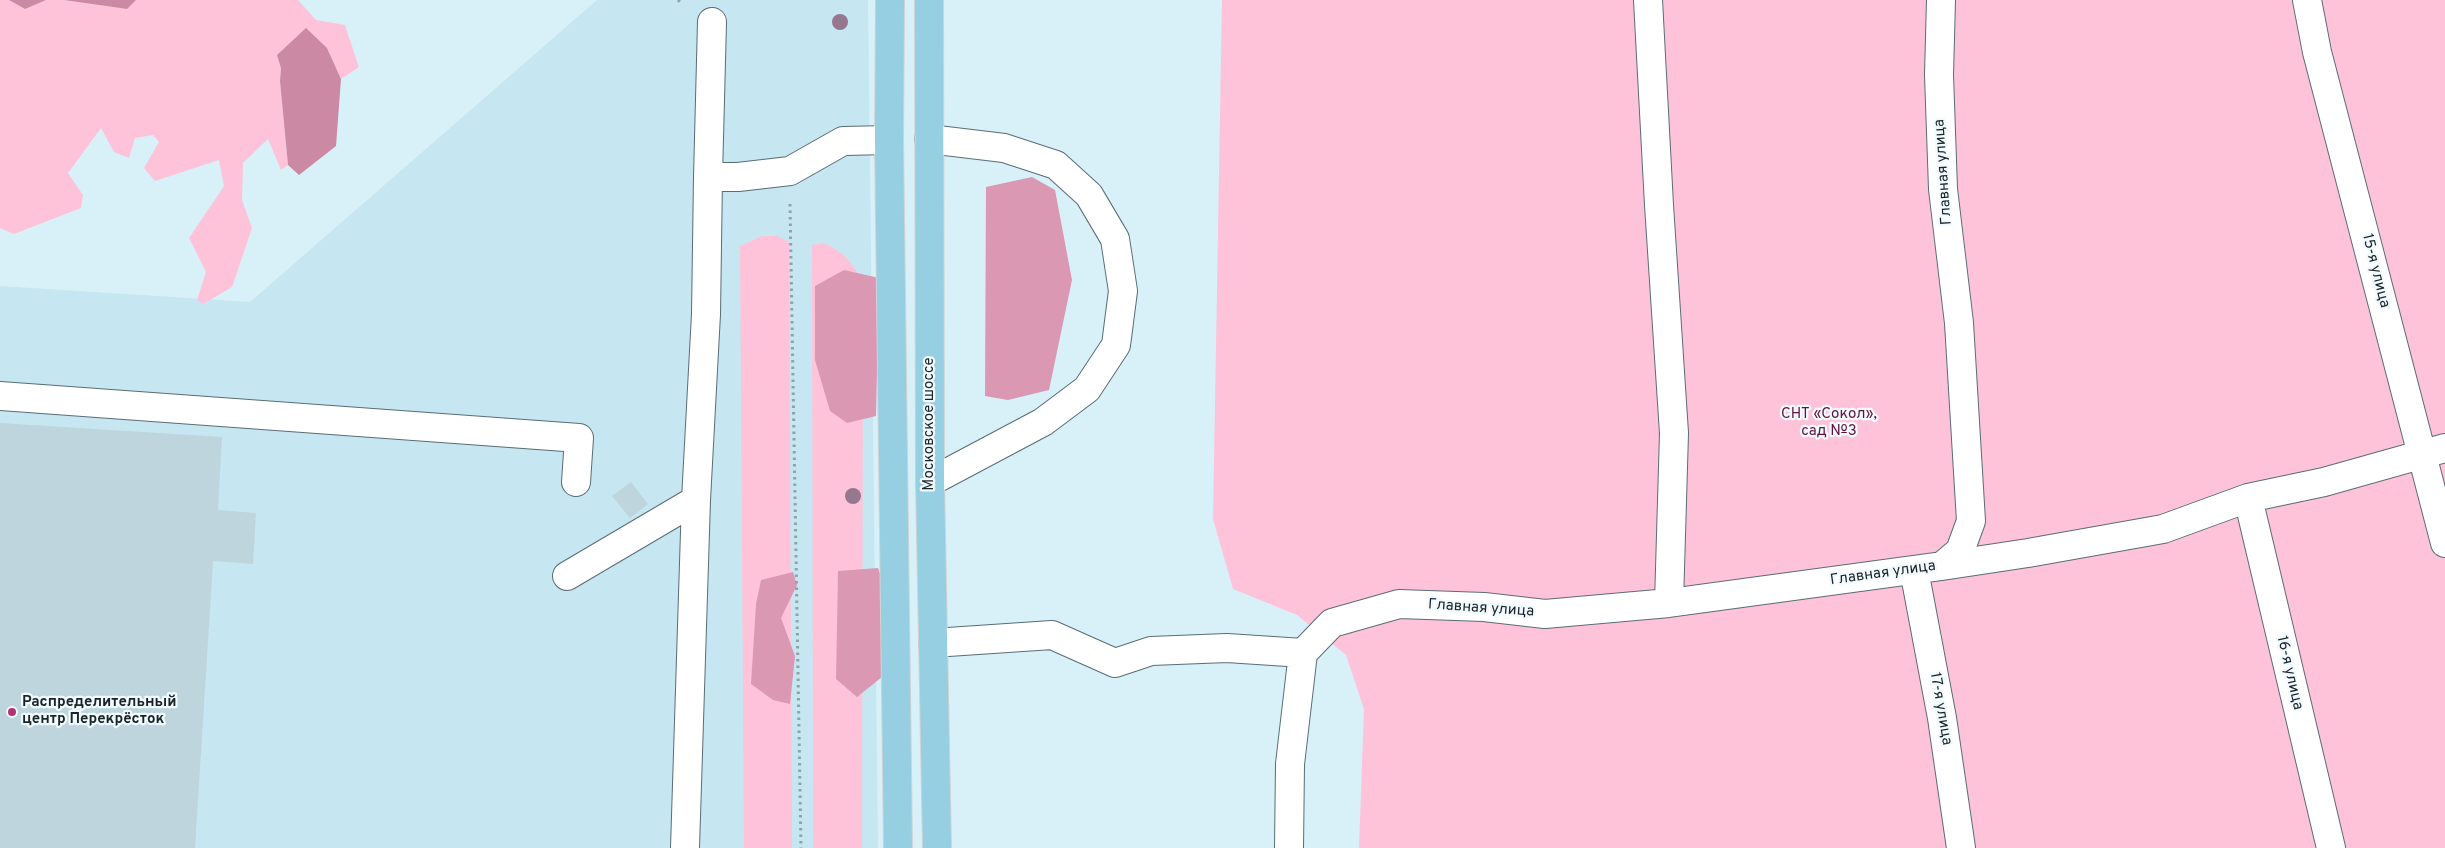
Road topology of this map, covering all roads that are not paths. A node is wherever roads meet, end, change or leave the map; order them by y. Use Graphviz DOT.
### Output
graph roads {
  1 [pos="890,0"];
  2 [pos="929,0"];
  3 [pos="1648,0"];
  4 [pos="1941,0"];
  5 [pos="2308,0"];
  6 [pos="712,22"];
  7 [pos="929,139"];
  8 [pos="889,140"];
  9 [pos="708,177"];
  10 [pos="0,396"];
  11 [pos="2433,452"];
  12 [pos="576,482"];
  13 [pos="930,482"];
  14 [pos="2248,498"];
  15 [pos="696,500"];
  16 [pos="2445,542"];
  17 [pos="1942,566"];
  18 [pos="1914,570"];
  19 [pos="567,576"];
  20 [pos="1669,603"];
  21 [pos="933,644"];
  22 [pos="1303,653"];
  23 [pos="685,848"];
  24 [pos="898,848"];
  25 [pos="937,848"];
  26 [pos="1289,848"];
  27 [pos="1961,848"];
  28 [pos="2331,848"];
  1 -- 8 [label="main road"];
  2 -- 7 [label="main road, Московское шоссе"];
  3 -- 20 [label="street"];
  4 -- 17 [label="street, Главная улица"];
  5 -- 11 [label="street, 15-я улица"];
  6 -- 9 [label="street"];
  7 -- 8 [label="main road"];
  7 -- 13 [label="main road, Московское шоссе"];
  7 -- 13 [label="street"];
  8 -- 9 [label="street"];
  8 -- 24 [label="main road"];
  9 -- 15 [label="street"];
  10 -- 12 [label="street"];
  11 -- 14 [label="street"];
  11 -- 16 [label="street, 15-я улица"];
  13 -- 21 [label="main road, Московское шоссе"];
  14 -- 17 [label="street"];
  14 -- 28 [label="street, 16-я улица"];
  15 -- 19 [label="street"];
  15 -- 23 [label="street"];
  17 -- 18 [label="street, Главная улица"];
  18 -- 20 [label="street, Главная улица"];
  18 -- 27 [label="street, 17-я улица"];
  20 -- 22 [label="street, Главная улица"];
  21 -- 22 [label="street"];
  21 -- 25 [label="main road, Московское шоссе"];
  22 -- 26 [label="street"];
}
